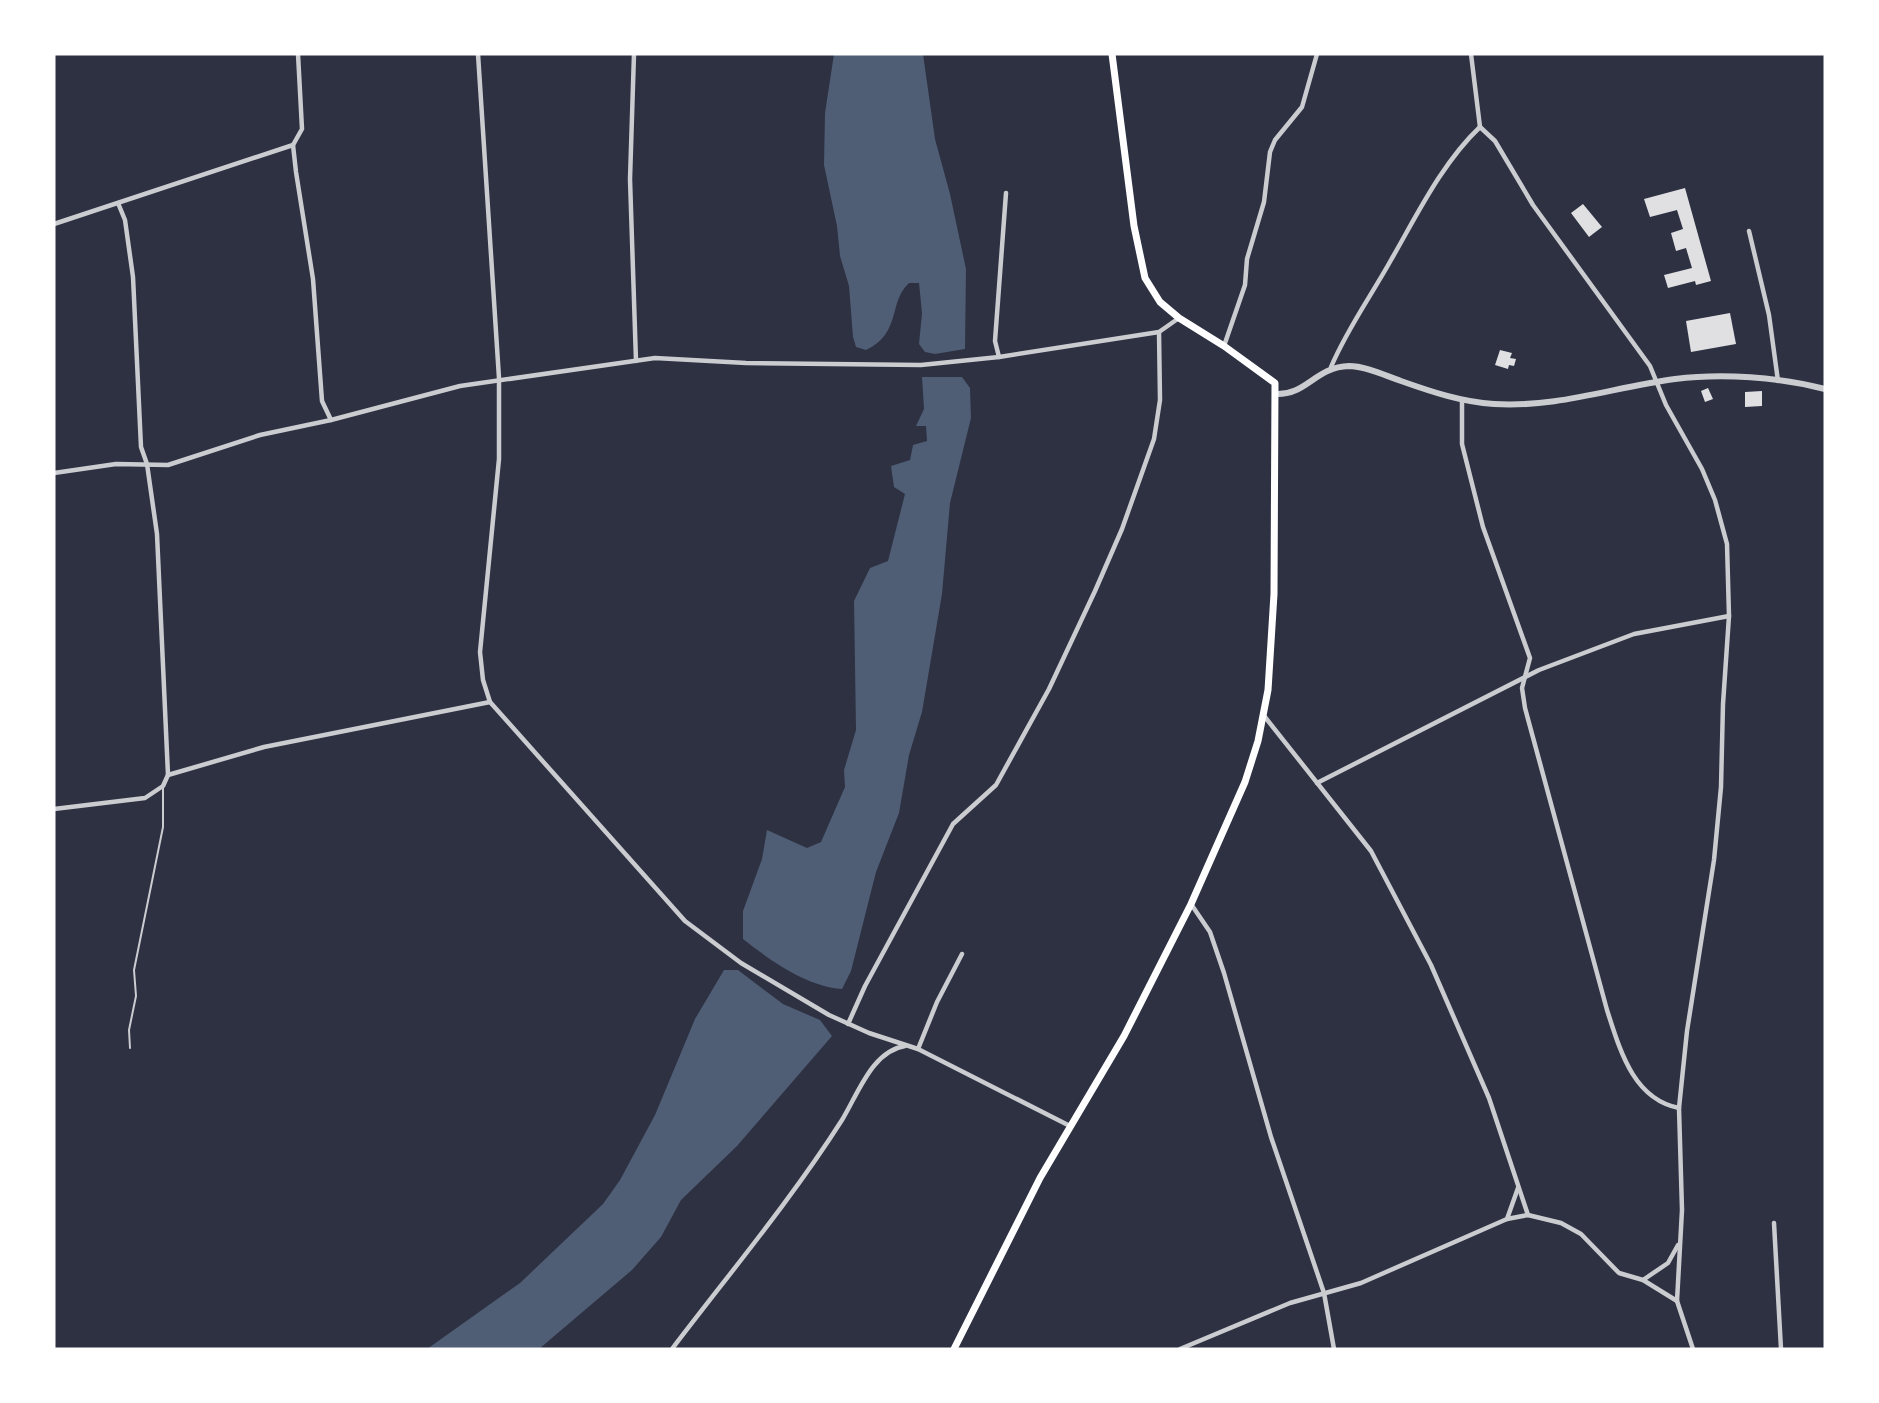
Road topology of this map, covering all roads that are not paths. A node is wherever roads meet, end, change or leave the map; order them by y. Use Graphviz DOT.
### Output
graph roads {
  1 [pos="298,54"];
  2 [pos="478,54"];
  3 [pos="634,54"];
  4 [pos="1112,54"];
  5 [pos="1317,54"];
  6 [pos="1471,54"];
  7 [pos="1480,127"];
  8 [pos="293,145"];
  9 [pos="1006,193"];
  10 [pos="118,203"];
  11 [pos="54,224"];
  12 [pos="1749,231"];
  13 [pos="1179,318"];
  14 [pos="1159,332"];
  15 [pos="1224,346"];
  16 [pos="999,357"];
  17 [pos="636,361"];
  18 [pos="1330,367"];
  19 [pos="499,378"];
  20 [pos="1778,381"];
  21 [pos="1657,384"];
  22 [pos="1825,389"];
  23 [pos="1275,394"];
  24 [pos="1462,400"];
  25 [pos="331,420"];
  26 [pos="147,464"];
  27 [pos="54,473"];
  28 [pos="1729,616"];
  29 [pos="1526,677"];
  30 [pos="490,702"];
  31 [pos="1265,717"];
  32 [pos="168,775"];
  33 [pos="1317,783"];
  34 [pos="163,786"];
  35 [pos="54,809"];
  36 [pos="1191,904"];
  37 [pos="962,954"];
  38 [pos="848,1024"];
  39 [pos="908,1046"];
  40 [pos="130,1048"];
  41 [pos="918,1049"];
  42 [pos="1680,1108"];
  43 [pos="1070,1126"];
  44 [pos="1518,1186"];
  45 [pos="1528,1215"];
  46 [pos="1506,1219"];
  47 [pos="1774,1223"];
  48 [pos="1679,1243"];
  49 [pos="1643,1280"];
  50 [pos="1324,1293"];
  51 [pos="1677,1300"];
  52 [pos="672,1349"];
  53 [pos="954,1349"];
  54 [pos="1180,1349"];
  55 [pos="1334,1349"];
  56 [pos="1693,1349"];
  57 [pos="1781,1349"];
  1 -- 8 [label="street"];
  2 -- 19 [label="street"];
  3 -- 17 [label="street"];
  4 -- 13 [label="main road"];
  5 -- 15 [label="street"];
  6 -- 7 [label="street"];
  7 -- 18 [label="street"];
  7 -- 21 [label="street"];
  8 -- 10 [label="street"];
  8 -- 25 [label="street"];
  9 -- 16 [label="street"];
  10 -- 11 [label="street"];
  10 -- 26 [label="street"];
  12 -- 20 [label="street"];
  13 -- 14 [label="street"];
  13 -- 15 [label="main road"];
  14 -- 16 [label="street"];
  14 -- 38 [label="street"];
  15 -- 23 [label="main road"];
  16 -- 17 [label="street"];
  17 -- 19 [label="street"];
  18 -- 23 [label="street"];
  18 -- 24 [label="street"];
  19 -- 25 [label="street"];
  19 -- 30 [label="street"];
  20 -- 21 [label="street"];
  20 -- 22 [label="street"];
  21 -- 24 [label="street"];
  21 -- 28 [label="street"];
  23 -- 31 [label="main road"];
  24 -- 29 [label="street"];
  25 -- 26 [label="street"];
  26 -- 27 [label="street"];
  26 -- 32 [label="street"];
  28 -- 29 [label="street"];
  28 -- 42 [label="street"];
  29 -- 33 [label="street"];
  29 -- 42 [label="street"];
  30 -- 32 [label="street"];
  30 -- 38 [label="street"];
  31 -- 33 [label="street"];
  31 -- 36 [label="main road"];
  32 -- 34 [label="street"];
  33 -- 44 [label="street"];
  34 -- 35 [label="street"];
  34 -- 40 [label="lane"];
  36 -- 43 [label="main road"];
  36 -- 50 [label="street"];
  37 -- 41 [label="street"];
  38 -- 39 [label="street"];
  39 -- 41 [label="street"];
  39 -- 52 [label="street"];
  41 -- 43 [label="street"];
  42 -- 48 [label="street"];
  43 -- 53 [label="main road"];
  44 -- 45 [label="street"];
  44 -- 46 [label="street"];
  45 -- 46 [label="street"];
  45 -- 49 [label="street"];
  46 -- 50 [label="street"];
  47 -- 57 [label="street"];
  48 -- 49 [label="street"];
  48 -- 51 [label="street"];
  49 -- 51 [label="street"];
  50 -- 54 [label="street"];
  50 -- 55 [label="street"];
  51 -- 56 [label="street"];
}
